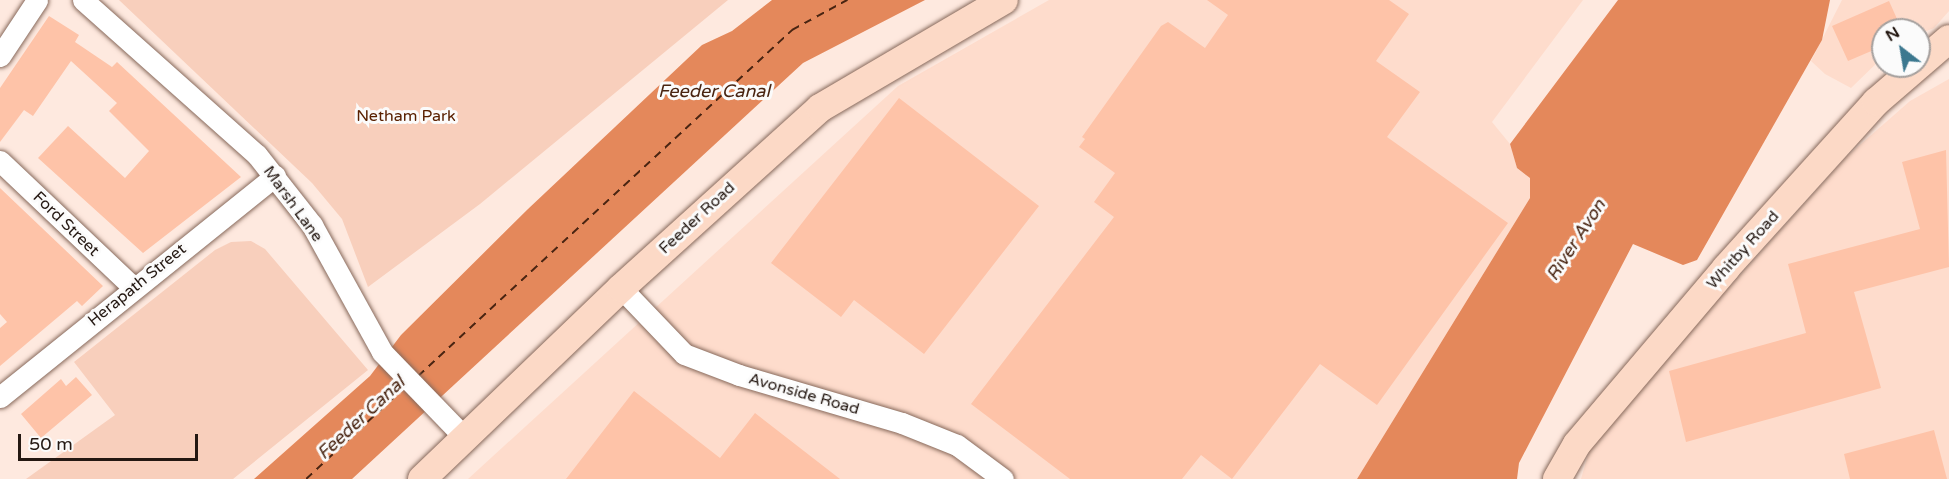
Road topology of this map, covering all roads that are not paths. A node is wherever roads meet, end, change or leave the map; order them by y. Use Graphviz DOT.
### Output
graph roads {
  1 [pos="37,0"];
  2 [pos="83,0"];
  3 [pos="1004,0"];
  4 [pos="1949,39"];
  5 [pos="0,56"];
  6 [pos="0,160"];
  7 [pos="275,176"];
  8 [pos="132,287"];
  9 [pos="621,288"];
  10 [pos="0,397"];
  11 [pos="465,438"];
  12 [pos="422,479"];
  13 [pos="1003,479"];
  14 [pos="1557,479"];
  1 -- 5 [label="street"];
  2 -- 7 [label="street, Marsh Lane"];
  3 -- 9 [label="street, Feeder Road"];
  4 -- 14 [label="street, Whitby Road"];
  6 -- 8 [label="street, Ford Street"];
  7 -- 8 [label="street, Herapath Street"];
  7 -- 11 [label="street, Marsh Lane"];
  8 -- 10 [label="street, Herapath Street"];
  9 -- 11 [label="street, Feeder Road"];
  9 -- 13 [label="street, Avonside Road"];
  11 -- 12 [label="street, Feeder Road"];
}
